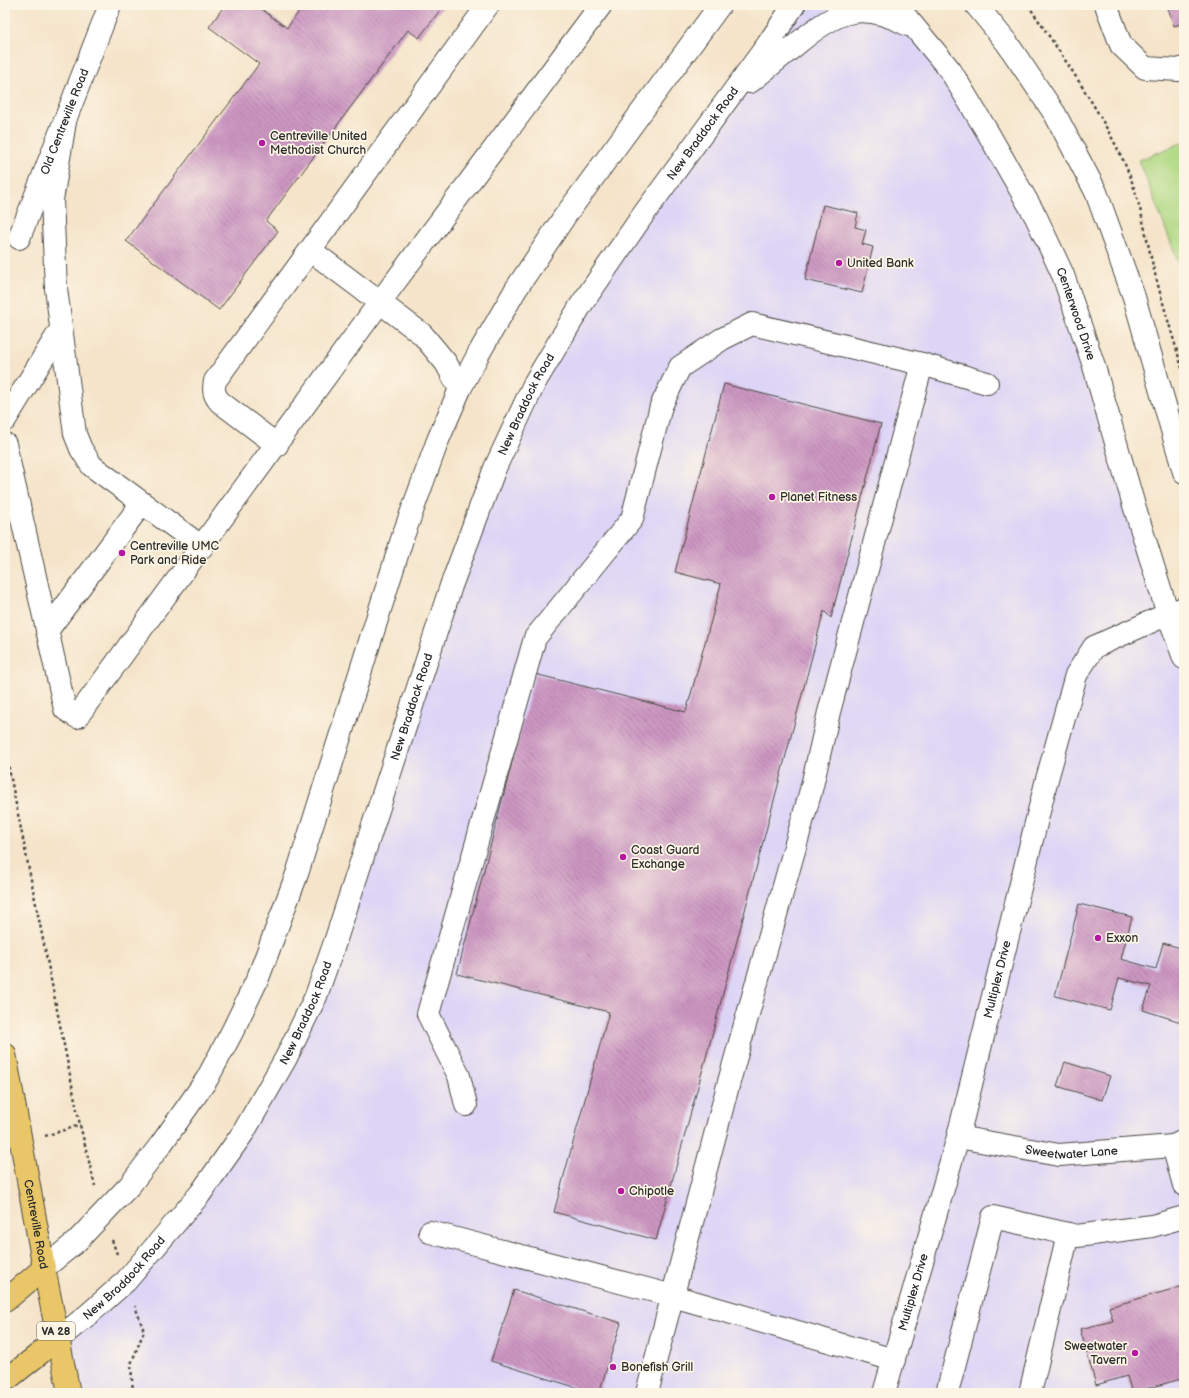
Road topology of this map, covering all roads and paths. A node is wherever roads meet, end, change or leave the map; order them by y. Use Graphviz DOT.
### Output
graph roads {
  1 [pos="110,5"];
  2 [pos="488,5"];
  3 [pos="601,5"];
  4 [pos="720,5"];
  5 [pos="794,5"];
  6 [pos="894,5"];
  7 [pos="976,5"];
  8 [pos="1106,5"];
  9 [pos="918,31"];
  10 [pos="1184,68"];
  11 [pos="720,108"];
  12 [pos="65,122"];
  13 [pos="19,238"];
  14 [pos="310,250"];
  15 [pos="380,302"];
  16 [pos="61,329"];
  17 [pos="922,364"];
  18 [pos="987,383"];
  19 [pos="460,389"];
  20 [pos="5,420"];
  21 [pos="5,444"];
  22 [pos="277,445"];
  23 [pos="1184,472"];
  24 [pos="142,503"];
  25 [pos="202,547"];
  26 [pos="1176,611"];
  27 [pos="47,631"];
  28 [pos="1184,658"];
  29 [pos="5,749"];
  30 [pos="5,1054"];
  31 [pos="466,1105"];
  32 [pos="958,1137"];
  33 [pos="1179,1144"];
  34 [pos="1184,1185"];
  35 [pos="104,1214"];
  36 [pos="1184,1217"];
  37 [pos="430,1232"];
  38 [pos="1068,1234"];
  39 [pos="44,1268"];
  40 [pos="126,1281"];
  41 [pos="673,1296"];
  42 [pos="5,1301"];
  43 [pos="58,1339"];
  44 [pos="894,1360"];
  45 [pos="5,1380"];
  46 [pos="69,1393"];
  47 [pos="133,1393"];
  48 [pos="647,1393"];
  49 [pos="884,1393"];
  50 [pos="947,1393"];
  51 [pos="1030,1393"];
  1 -- 12 [label="street, Old Centreville Road"];
  2 -- 14 [label="street"];
  3 -- 15 [label="street"];
  4 -- 19 [label="street"];
  5 -- 11 [label="street, New Braddock Road"];
  6 -- 9 [label="street, Centerwood Drive"];
  7 -- 23 [label="street"];
  8 -- 10 [label="street"];
  9 -- 11 [label="street"];
  9 -- 26 [label="street, Centerwood Drive"];
  11 -- 40 [label="street, New Braddock Road"];
  12 -- 13 [label="street, Old Centreville Road"];
  12 -- 16 [label="street"];
  14 -- 15 [label="street"];
  14 -- 22 [label="street"];
  15 -- 19 [label="street"];
  15 -- 22 [label="street"];
  16 -- 20 [label="street"];
  16 -- 24 [label="street"];
  17 -- 18 [label="street"];
  17 -- 31 [label="street"];
  17 -- 41 [label="street"];
  19 -- 35 [label="street"];
  21 -- 27 [label="street"];
  22 -- 25 [label="street"];
  24 -- 25 [label="street"];
  24 -- 27 [label="street"];
  25 -- 27 [label="street"];
  26 -- 28 [label="street, Centerwood Drive"];
  26 -- 32 [label="street, Multiplex Drive"];
  29 -- 35 [label="path"];
  30 -- 39 [label="main road, Centreville Road / VA 28"];
  32 -- 33 [label="street, Sweetwater Lane"];
  32 -- 44 [label="street, Multiplex Drive"];
  33 -- 34 [label="street"];
  35 -- 39 [label="street"];
  35 -- 40 [label="path"];
  36 -- 38 [label="street"];
  37 -- 41 [label="street"];
  38 -- 50 [label="street"];
  38 -- 51 [label="street"];
  39 -- 42 [label="main road"];
  39 -- 43 [label="main road, Centreville Road / VA 28"];
  40 -- 43 [label="street, New Braddock Road"];
  40 -- 47 [label="path"];
  41 -- 44 [label="street"];
  41 -- 48 [label="street"];
  43 -- 45 [label="main road, New Braddock Road"];
  43 -- 46 [label="main road, Centreville Road / VA 28"];
  44 -- 49 [label="street, Multiplex Drive"];
}
